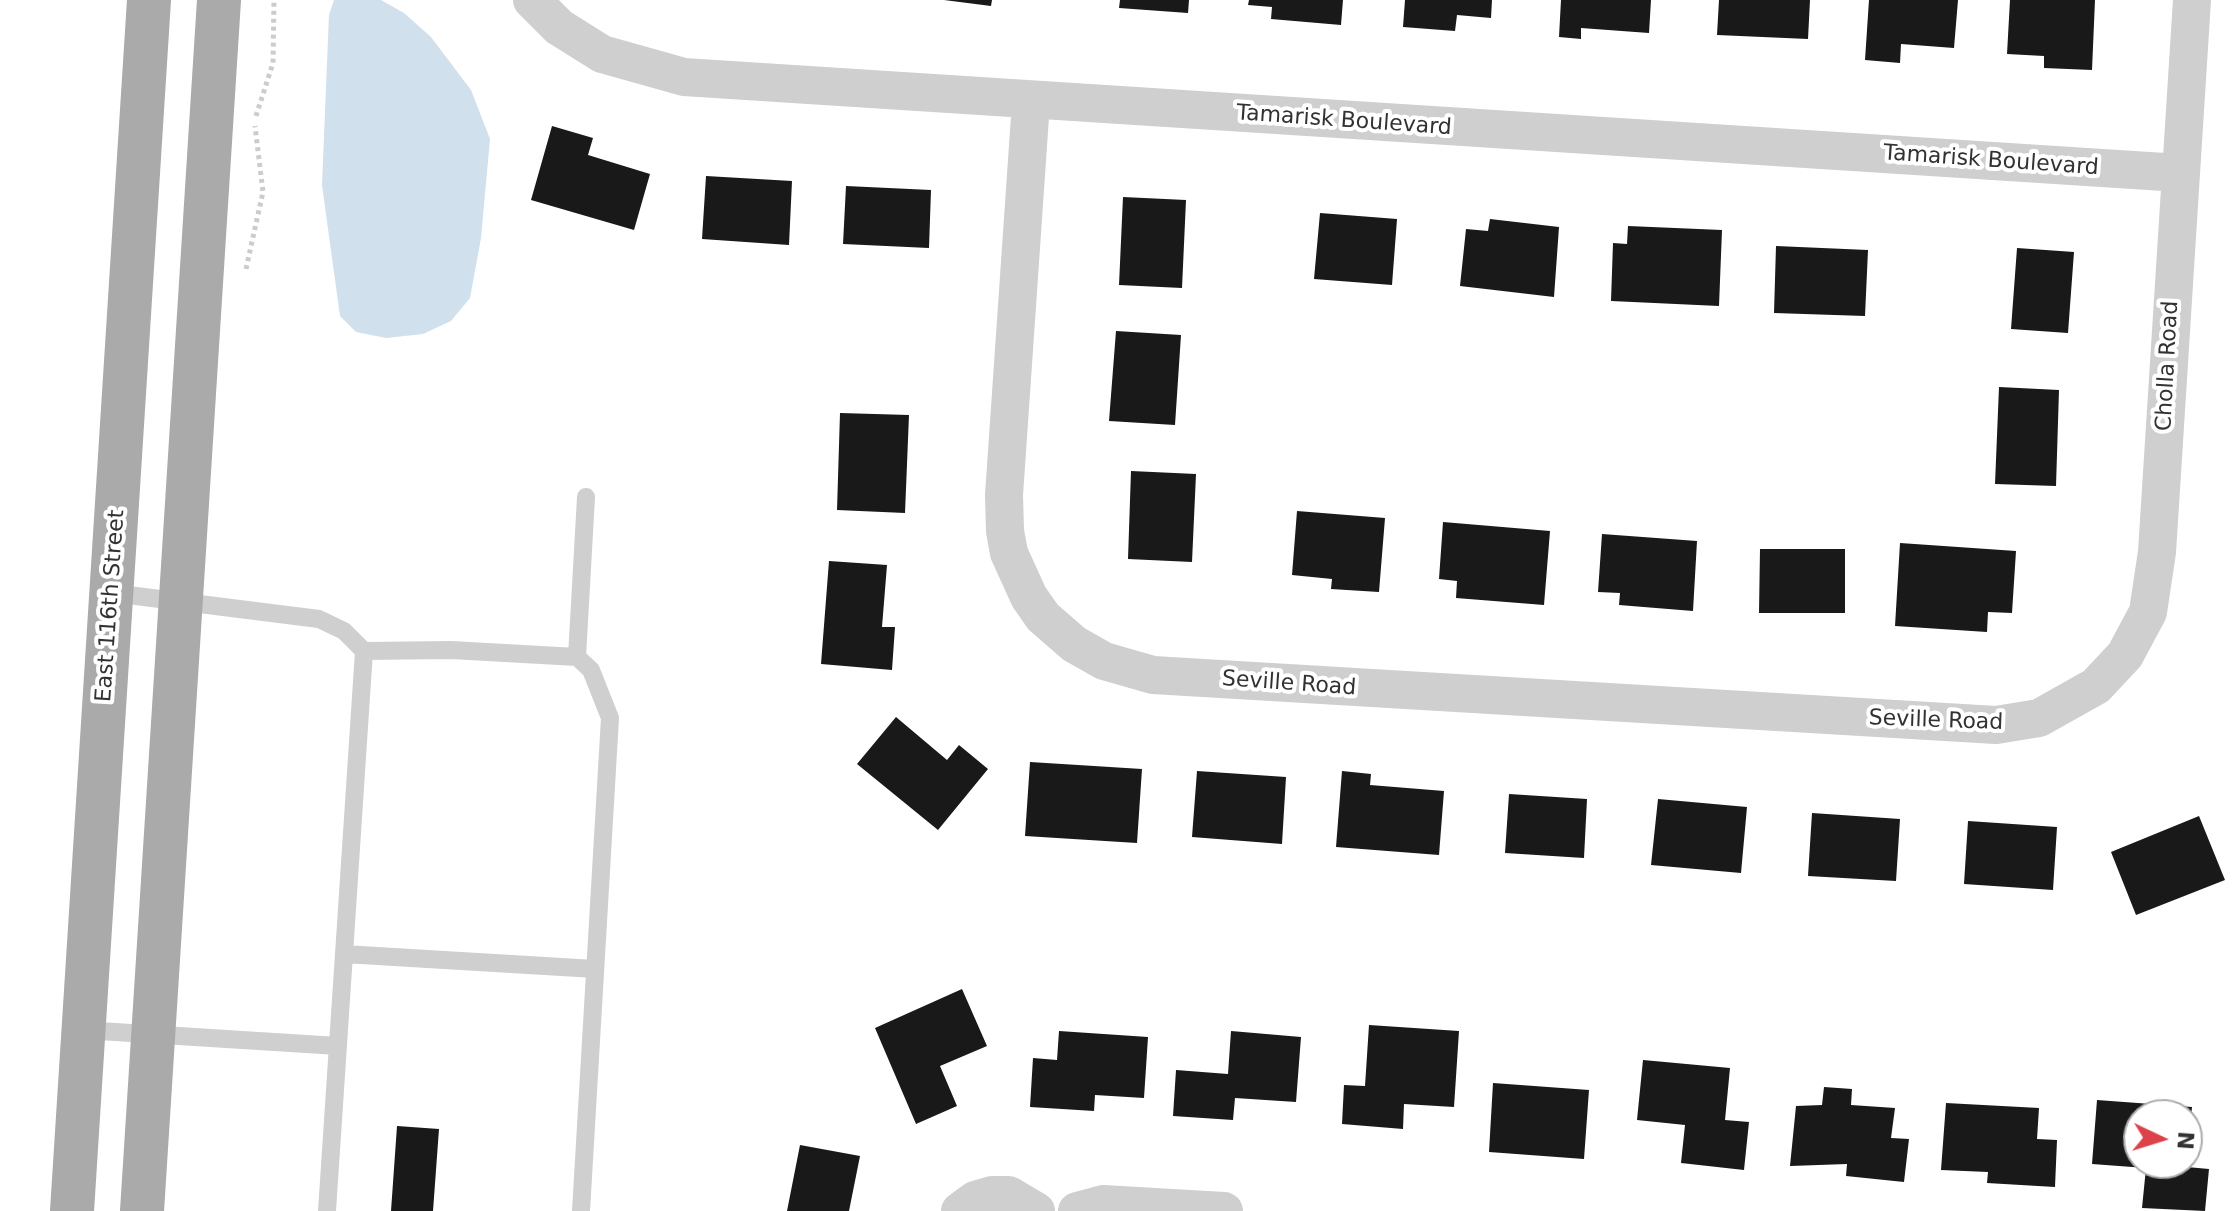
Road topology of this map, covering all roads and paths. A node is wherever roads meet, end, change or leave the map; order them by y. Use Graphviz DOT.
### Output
graph roads {
  1 [pos="149,0"];
  2 [pos="219,0"];
  3 [pos="532,0"];
  4 [pos="2192,0"];
  5 [pos="1031,102"];
  6 [pos="2180,173"];
  7 [pos="586,497"];
  8 [pos="112,593"];
  9 [pos="181,599"];
  10 [pos="364,651"];
  11 [pos="577,657"];
  12 [pos="2072,703"];
  13 [pos="344,954"];
  14 [pos="595,969"];
  15 [pos="83,1030"];
  16 [pos="154,1034"];
  17 [pos="338,1046"];
  18 [pos="72,1211"];
  19 [pos="142,1211"];
  20 [pos="327,1211"];
  21 [pos="581,1211"];
  22 [pos="960,1211"];
  23 [pos="1036,1211"];
  24 [pos="1077,1211"];
  25 [pos="1224,1211"];
  1 -- 8 [label="main road, East 116th Street"];
  2 -- 9 [label="main road"];
  3 -- 5 [label="street, Tamarisk Boulevard"];
  4 -- 6 [label="street, Cholla Road"];
  5 -- 6 [label="street, Tamarisk Boulevard"];
  5 -- 12 [label="street, Seville Road"];
  6 -- 12 [label="street, Cholla Road"];
  7 -- 11 [label="lane"];
  8 -- 9 [label="lane"];
  8 -- 15 [label="main road, East 116th Street"];
  9 -- 10 [label="lane"];
  9 -- 16 [label="main road"];
  10 -- 11 [label="lane"];
  10 -- 13 [label="lane"];
  11 -- 14 [label="lane"];
  13 -- 14 [label="lane"];
  13 -- 17 [label="lane"];
  14 -- 21 [label="lane"];
  15 -- 16 [label="lane"];
  15 -- 18 [label="main road, East 116th Street"];
  16 -- 17 [label="lane"];
  16 -- 19 [label="main road"];
  17 -- 20 [label="lane"];
  22 -- 23 [label="street"];
  24 -- 25 [label="street"];
}
